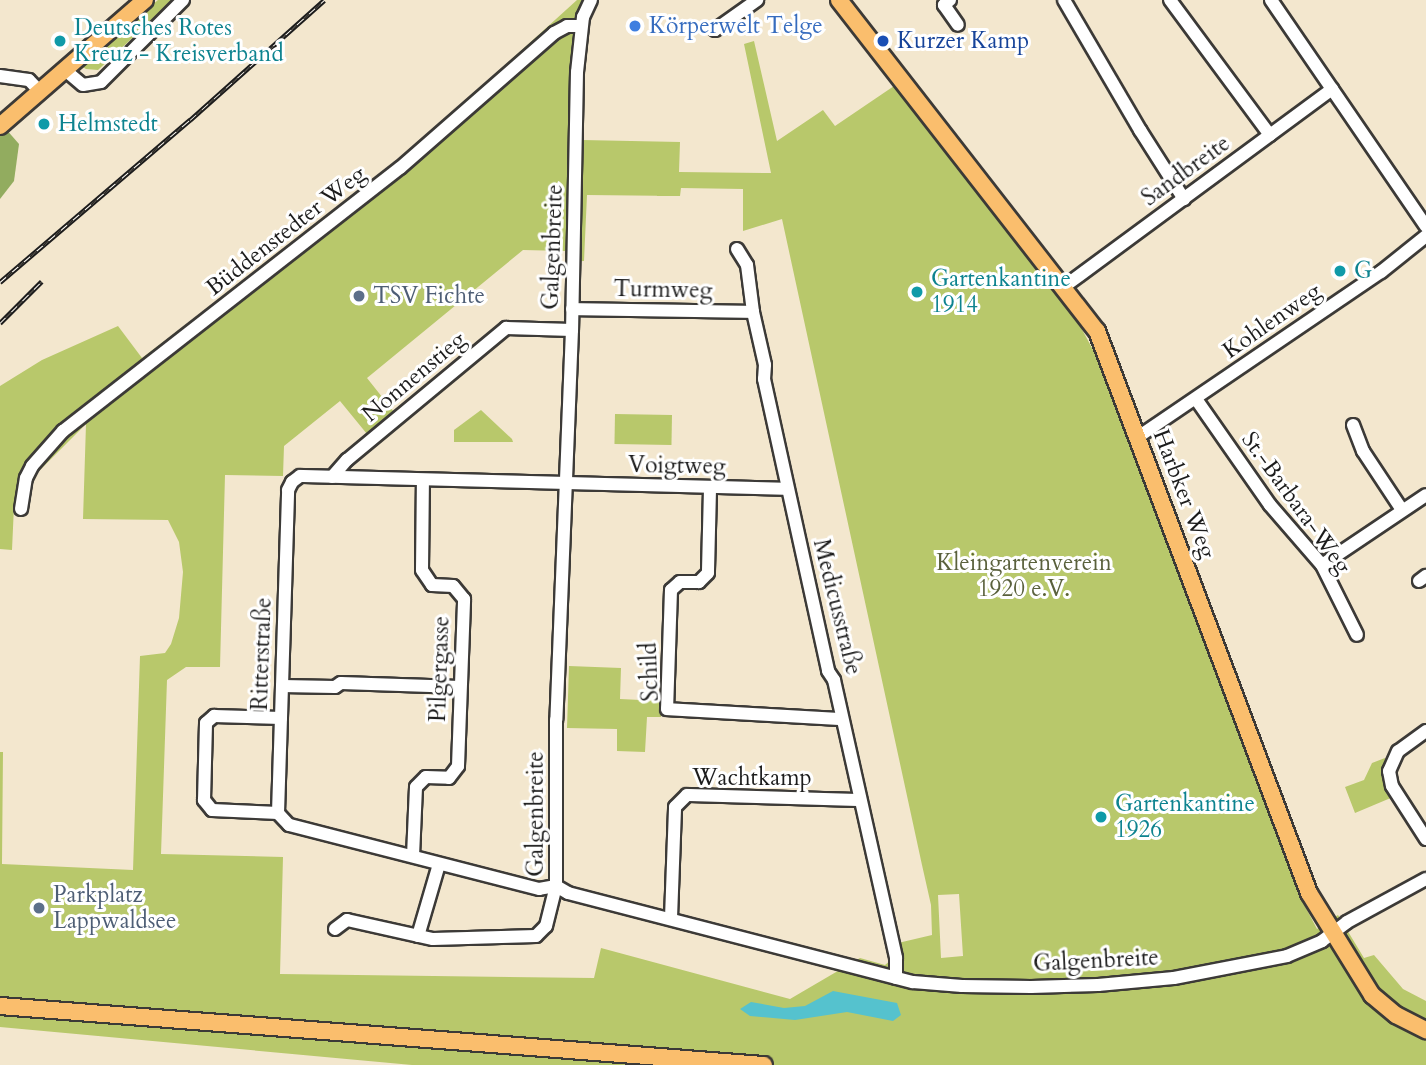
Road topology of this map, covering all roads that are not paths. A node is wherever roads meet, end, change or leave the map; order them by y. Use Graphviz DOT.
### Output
graph roads {
  1 [pos="145,0"];
  2 [pos="183,0"];
  3 [pos="591,0"];
  4 [pos="757,0"];
  5 [pos="839,0"];
  6 [pos="1064,0"];
  7 [pos="1170,0"];
  8 [pos="1271,0"];
  9 [pos="947,2"];
  10 [pos="958,25"];
  11 [pos="581,26"];
  12 [pos="715,30"];
  13 [pos="65,70"];
  14 [pos="0,76"];
  15 [pos="1332,89"];
  16 [pos="40,92"];
  17 [pos="0,126"];
  18 [pos="1270,135"];
  19 [pos="1184,199"];
  20 [pos="1426,226"];
  21 [pos="1426,236"];
  22 [pos="737,249"];
  23 [pos="1065,286"];
  24 [pos="572,309"];
  25 [pos="753,313"];
  26 [pos="572,330"];
  27 [pos="1196,399"];
  28 [pos="1353,425"];
  29 [pos="1138,437"];
  30 [pos="332,477"];
  31 [pos="423,480"];
  32 [pos="566,484"];
  33 [pos="709,489"];
  34 [pos="788,489"];
  35 [pos="1426,495"];
  36 [pos="21,509"];
  37 [pos="1402,510"];
  38 [pos="1322,565"];
  39 [pos="1357,635"];
  40 [pos="282,686"];
  41 [pos="460,687"];
  42 [pos="281,718"];
  43 [pos="842,719"];
  44 [pos="1426,731"];
  45 [pos="860,800"];
  46 [pos="278,813"];
  47 [pos="1426,839"];
  48 [pos="413,856"];
  49 [pos="439,864"];
  50 [pos="1426,879"];
  51 [pos="556,886"];
  52 [pos="671,918"];
  53 [pos="335,929"];
  54 [pos="1332,934"];
  55 [pos="418,936"];
  56 [pos="896,978"];
  57 [pos="0,1006"];
  58 [pos="1426,1030"];
  59 [pos="764,1065"];
  1 -- 13 [label="main road"];
  2 -- 13 [label="street"];
  3 -- 11 [label="street"];
  4 -- 12 [label="street"];
  5 -- 23 [label="main road, Harbker Weg"];
  6 -- 19 [label="street"];
  7 -- 18 [label="street"];
  8 -- 15 [label="street"];
  9 -- 10 [label="street"];
  11 -- 24 [label="street, Galgenbreite"];
  11 -- 36 [label="street, Büddenstedter Weg"];
  13 -- 16 [label="main road"];
  14 -- 16 [label="street"];
  15 -- 18 [label="street, Sandbreite"];
  15 -- 20 [label="street"];
  16 -- 17 [label="main road"];
  18 -- 19 [label="street, Sandbreite"];
  19 -- 23 [label="street, Sandbreite"];
  21 -- 27 [label="street, Kohlenweg"];
  22 -- 25 [label="street, Medicusstraße"];
  23 -- 29 [label="main road, Harbker Weg"];
  24 -- 25 [label="street, Turmweg"];
  24 -- 26 [label="street, Galgenbreite"];
  25 -- 34 [label="street, Medicusstraße"];
  26 -- 30 [label="street, Nonnenstieg"];
  26 -- 32 [label="street, Galgenbreite"];
  27 -- 29 [label="street, Kohlenweg"];
  27 -- 38 [label="street, St.-Barbara-Weg"];
  28 -- 37 [label="street"];
  29 -- 54 [label="main road, Harbker Weg"];
  30 -- 31 [label="street, Ritterstraße"];
  30 -- 40 [label="street, Ritterstraße"];
  31 -- 32 [label="street, Ritterstraße"];
  31 -- 41 [label="street, Pilgergasse"];
  32 -- 33 [label="street, Voigtweg"];
  32 -- 51 [label="street, Galgenbreite"];
  33 -- 34 [label="street, Voigtweg"];
  33 -- 43 [label="street, Schild"];
  34 -- 43 [label="street, Medicusstraße"];
  35 -- 37 [label="street"];
  37 -- 38 [label="street"];
  38 -- 39 [label="street, St.-Barbara-Weg"];
  40 -- 41 [label="street"];
  40 -- 42 [label="street, Ritterstraße"];
  41 -- 48 [label="street, Pilgergasse"];
  42 -- 46 [label="street, Ritterstraße"];
  42 -- 46 [label="street"];
  43 -- 45 [label="street, Medicusstraße"];
  44 -- 47 [label="street"];
  45 -- 52 [label="street, Wachtkamp"];
  45 -- 56 [label="street, Medicusstraße"];
  46 -- 48 [label="street"];
  48 -- 49 [label="street"];
  49 -- 51 [label="street"];
  49 -- 55 [label="street"];
  50 -- 54 [label="street, Galgenbreite"];
  51 -- 52 [label="street, Galgenbreite"];
  51 -- 55 [label="street"];
  52 -- 56 [label="street, Galgenbreite"];
  53 -- 55 [label="street"];
  54 -- 56 [label="street, Galgenbreite"];
  54 -- 58 [label="main road, Harbker Weg"];
  57 -- 59 [label="main road"];
}
